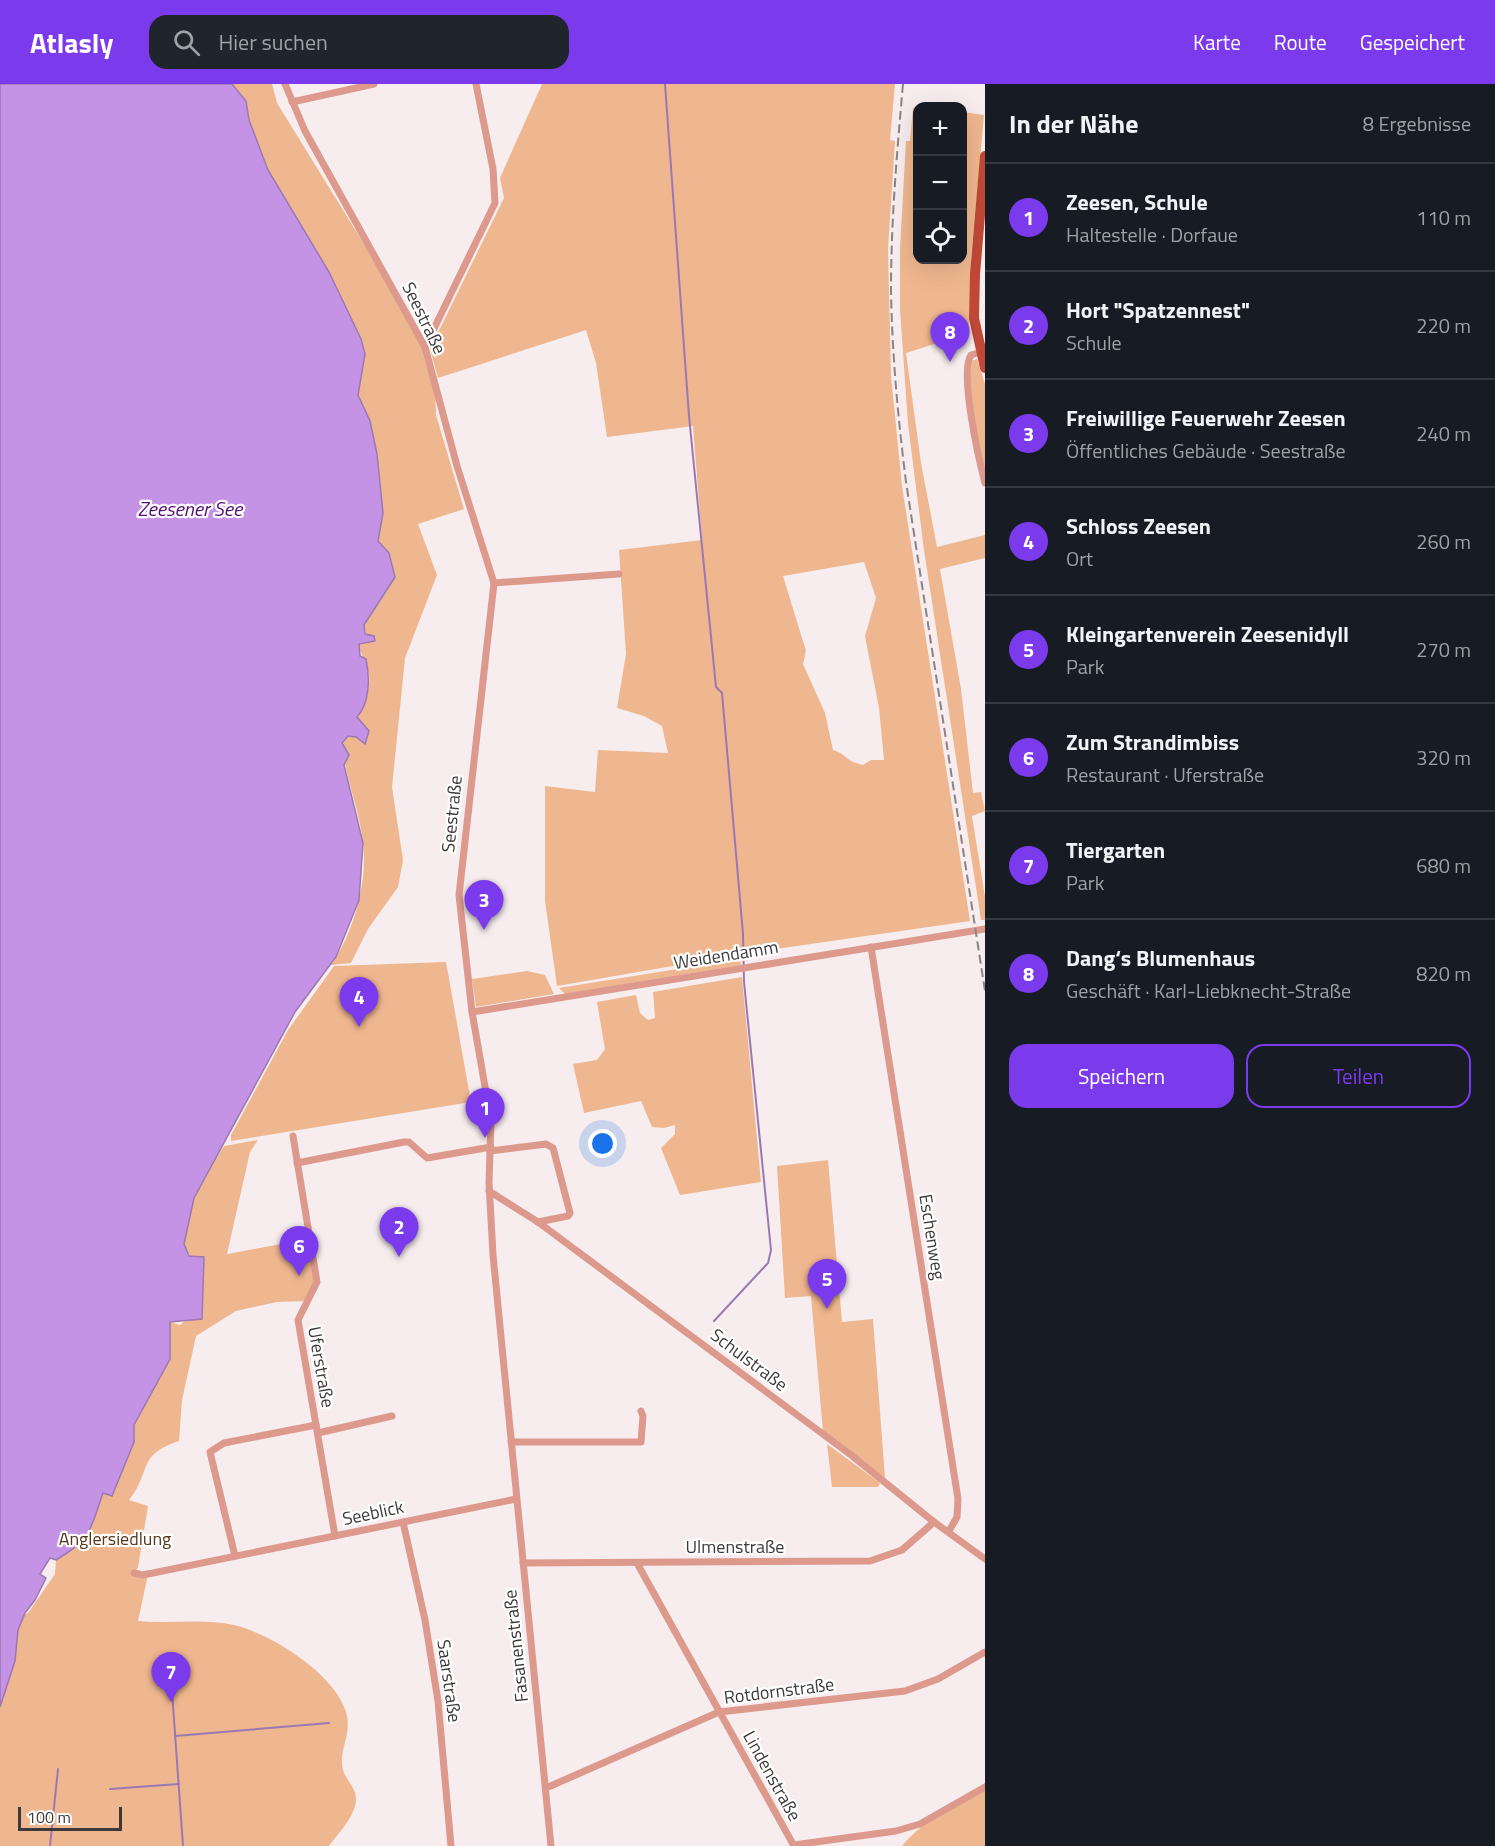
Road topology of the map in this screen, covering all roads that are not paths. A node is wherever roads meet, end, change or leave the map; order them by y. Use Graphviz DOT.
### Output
graph roads {
  1 [pos="285,84"];
  2 [pos="374,84"];
  3 [pos="476,84"];
  4 [pos="292,102"];
  5 [pos="985,156"];
  6 [pos="425,347"];
  7 [pos="981,352"];
  8 [pos="985,368"];
  9 [pos="985,483"];
  10 [pos="619,574"];
  11 [pos="494,583"];
  12 [pos="985,929"];
  13 [pos="871,947"];
  14 [pos="472,1012"];
  15 [pos="293,1136"];
  16 [pos="490,1149"];
  17 [pos="297,1163"];
  18 [pos="489,1191"];
  19 [pos="538,1222"];
  20 [pos="641,1411"];
  21 [pos="392,1416"];
  22 [pos="317,1429"];
  23 [pos="511,1442"];
  24 [pos="516,1499"];
  25 [pos="403,1522"];
  26 [pos="934,1522"];
  27 [pos="949,1531"];
  28 [pos="335,1536"];
  29 [pos="235,1556"];
  30 [pos="985,1559"];
  31 [pos="523,1563"];
  32 [pos="637,1563"];
  33 [pos="134,1573"];
  34 [pos="985,1652"];
  35 [pos="719,1712"];
  36 [pos="985,1786"];
  37 [pos="546,1788"];
  38 [pos="794,1845"];
  39 [pos="451,1846"];
  40 [pos="551,1846"];
  1 -- 4 [label="street, Seestraße"];
  2 -- 4 [label="street"];
  3 -- 6 [label="street"];
  4 -- 6 [label="street, Seestraße"];
  5 -- 7 [label="main road"];
  6 -- 11 [label="street, Seestraße"];
  7 -- 8 [label="main road"];
  7 -- 9 [label="street"];
  10 -- 11 [label="street"];
  11 -- 14 [label="street, Seestraße"];
  12 -- 13 [label="street, Weidendamm"];
  13 -- 14 [label="street, Weidendamm"];
  13 -- 27 [label="street, Eschenweg"];
  14 -- 16 [label="street, Seestraße"];
  15 -- 17 [label="street, Uferstraße"];
  16 -- 17 [label="street"];
  16 -- 18 [label="street, Fasanenstraße"];
  16 -- 19 [label="street"];
  17 -- 22 [label="street, Uferstraße"];
  18 -- 19 [label="street, Schulstraße"];
  18 -- 23 [label="street, Fasanenstraße"];
  19 -- 26 [label="street, Schulstraße"];
  20 -- 23 [label="street"];
  21 -- 22 [label="street, Uferstraße"];
  22 -- 28 [label="street, Uferstraße"];
  22 -- 29 [label="street"];
  23 -- 24 [label="street, Fasanenstraße"];
  24 -- 25 [label="street, Seeblick"];
  24 -- 31 [label="street, Fasanenstraße"];
  25 -- 28 [label="street, Seeblick"];
  25 -- 39 [label="street, Saarstraße"];
  26 -- 27 [label="street, Schulstraße"];
  26 -- 32 [label="street, Ulmenstraße"];
  27 -- 30 [label="street, Schulstraße"];
  28 -- 29 [label="street, Seeblick"];
  29 -- 33 [label="street, Seeblick"];
  31 -- 32 [label="street, Ulmenstraße"];
  31 -- 37 [label="street, Fasanenstraße"];
  32 -- 35 [label="street, Lindenstraße"];
  34 -- 35 [label="street, Rotdornstraße"];
  35 -- 37 [label="street, Rotdornstraße"];
  35 -- 38 [label="street, Lindenstraße"];
  36 -- 38 [label="street"];
  37 -- 40 [label="street, Fasanenstraße"];
}
